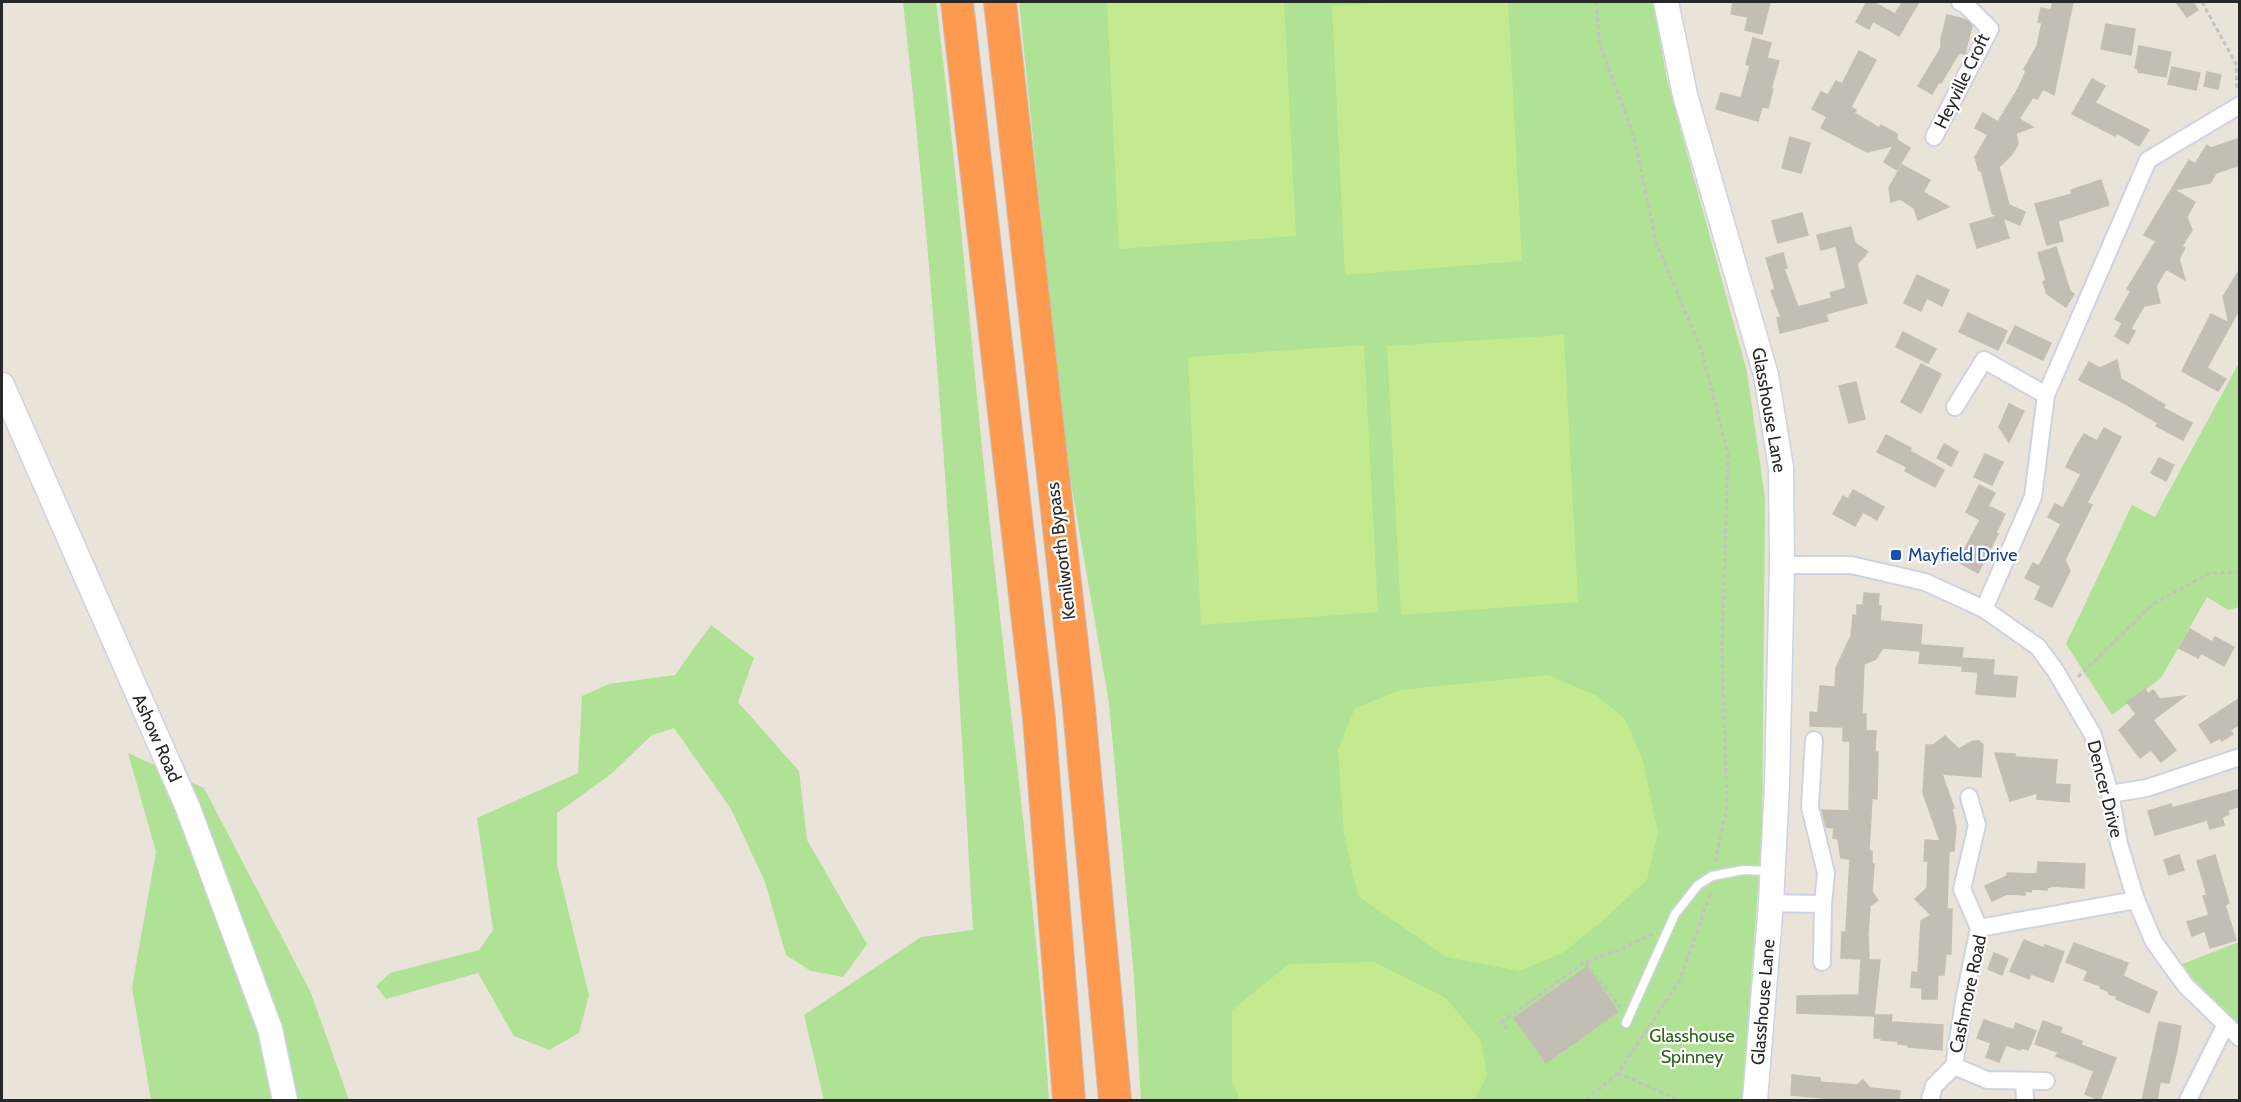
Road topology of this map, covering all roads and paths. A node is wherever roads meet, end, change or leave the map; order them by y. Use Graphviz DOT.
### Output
graph roads {
  1 [pos="957,2"];
  2 [pos="1000,2"];
  3 [pos="1596,2"];
  4 [pos="1666,2"];
  5 [pos="1960,2"];
  6 [pos="2202,2"];
  7 [pos="2240,98"];
  8 [pos="2240,105"];
  9 [pos="1934,137"];
  10 [pos="2,385"];
  11 [pos="2046,395"];
  12 [pos="1955,407"];
  13 [pos="1782,565"];
  14 [pos="2240,572"];
  15 [pos="1984,609"];
  16 [pos="2066,688"];
  17 [pos="1814,740"];
  18 [pos="2240,757"];
  19 [pos="2110,794"];
  20 [pos="1969,797"];
  21 [pos="1773,871"];
  22 [pos="1712,876"];
  23 [pos="2136,900"];
  24 [pos="1772,903"];
  25 [pos="1823,904"];
  26 [pos="1671,926"];
  27 [pos="1979,928"];
  28 [pos="1822,962"];
  29 [pos="1586,963"];
  30 [pos="1627,1021"];
  31 [pos="2225,1026"];
  32 [pos="1507,1029"];
  33 [pos="2240,1038"];
  34 [pos="1954,1066"];
  35 [pos="1618,1073"];
  36 [pos="2024,1081"];
  37 [pos="2046,1081"];
  38 [pos="285,1101"];
  39 [pos="1069,1101"];
  40 [pos="1115,1101"];
  41 [pos="1586,1101"];
  42 [pos="1678,1101"];
  43 [pos="1755,1101"];
  44 [pos="1930,1101"];
  45 [pos="2025,1101"];
  46 [pos="2188,1101"];
  1 -- 39 [label="highway"];
  2 -- 40 [label="highway, Kenilworth Bypass"];
  3 -- 22 [label="path"];
  4 -- 13 [label="street, Glasshouse Lane"];
  5 -- 9 [label="street, Heyville Croft"];
  6 -- 7 [label="path"];
  8 -- 11 [label="street"];
  10 -- 38 [label="street, Ashow Road"];
  11 -- 12 [label="street"];
  11 -- 15 [label="street"];
  13 -- 15 [label="street, Dencer Drive"];
  13 -- 21 [label="street, Glasshouse Lane"];
  14 -- 16 [label="path"];
  15 -- 16 [label="street, Dencer Drive"];
  16 -- 19 [label="street, Dencer Drive"];
  17 -- 25 [label="street"];
  18 -- 19 [label="street"];
  19 -- 23 [label="street, Dencer Drive"];
  20 -- 27 [label="street"];
  21 -- 22 [label="lane"];
  21 -- 24 [label="street, Glasshouse Lane"];
  22 -- 26 [label="lane"];
  22 -- 35 [label="path"];
  23 -- 27 [label="street, Cashmore Road"];
  23 -- 31 [label="street, Dencer Drive"];
  24 -- 25 [label="street"];
  24 -- 43 [label="street, Glasshouse Lane"];
  25 -- 28 [label="street"];
  26 -- 29 [label="path"];
  26 -- 30 [label="lane"];
  27 -- 34 [label="street, Cashmore Road"];
  29 -- 30 [label="path"];
  29 -- 32 [label="path"];
  31 -- 33 [label="street, Dencer Drive"];
  31 -- 46 [label="street"];
  34 -- 36 [label="street"];
  34 -- 44 [label="street, Cashmore Road"];
  35 -- 41 [label="path"];
  35 -- 42 [label="path"];
  36 -- 37 [label="street"];
  36 -- 45 [label="street"];
}
